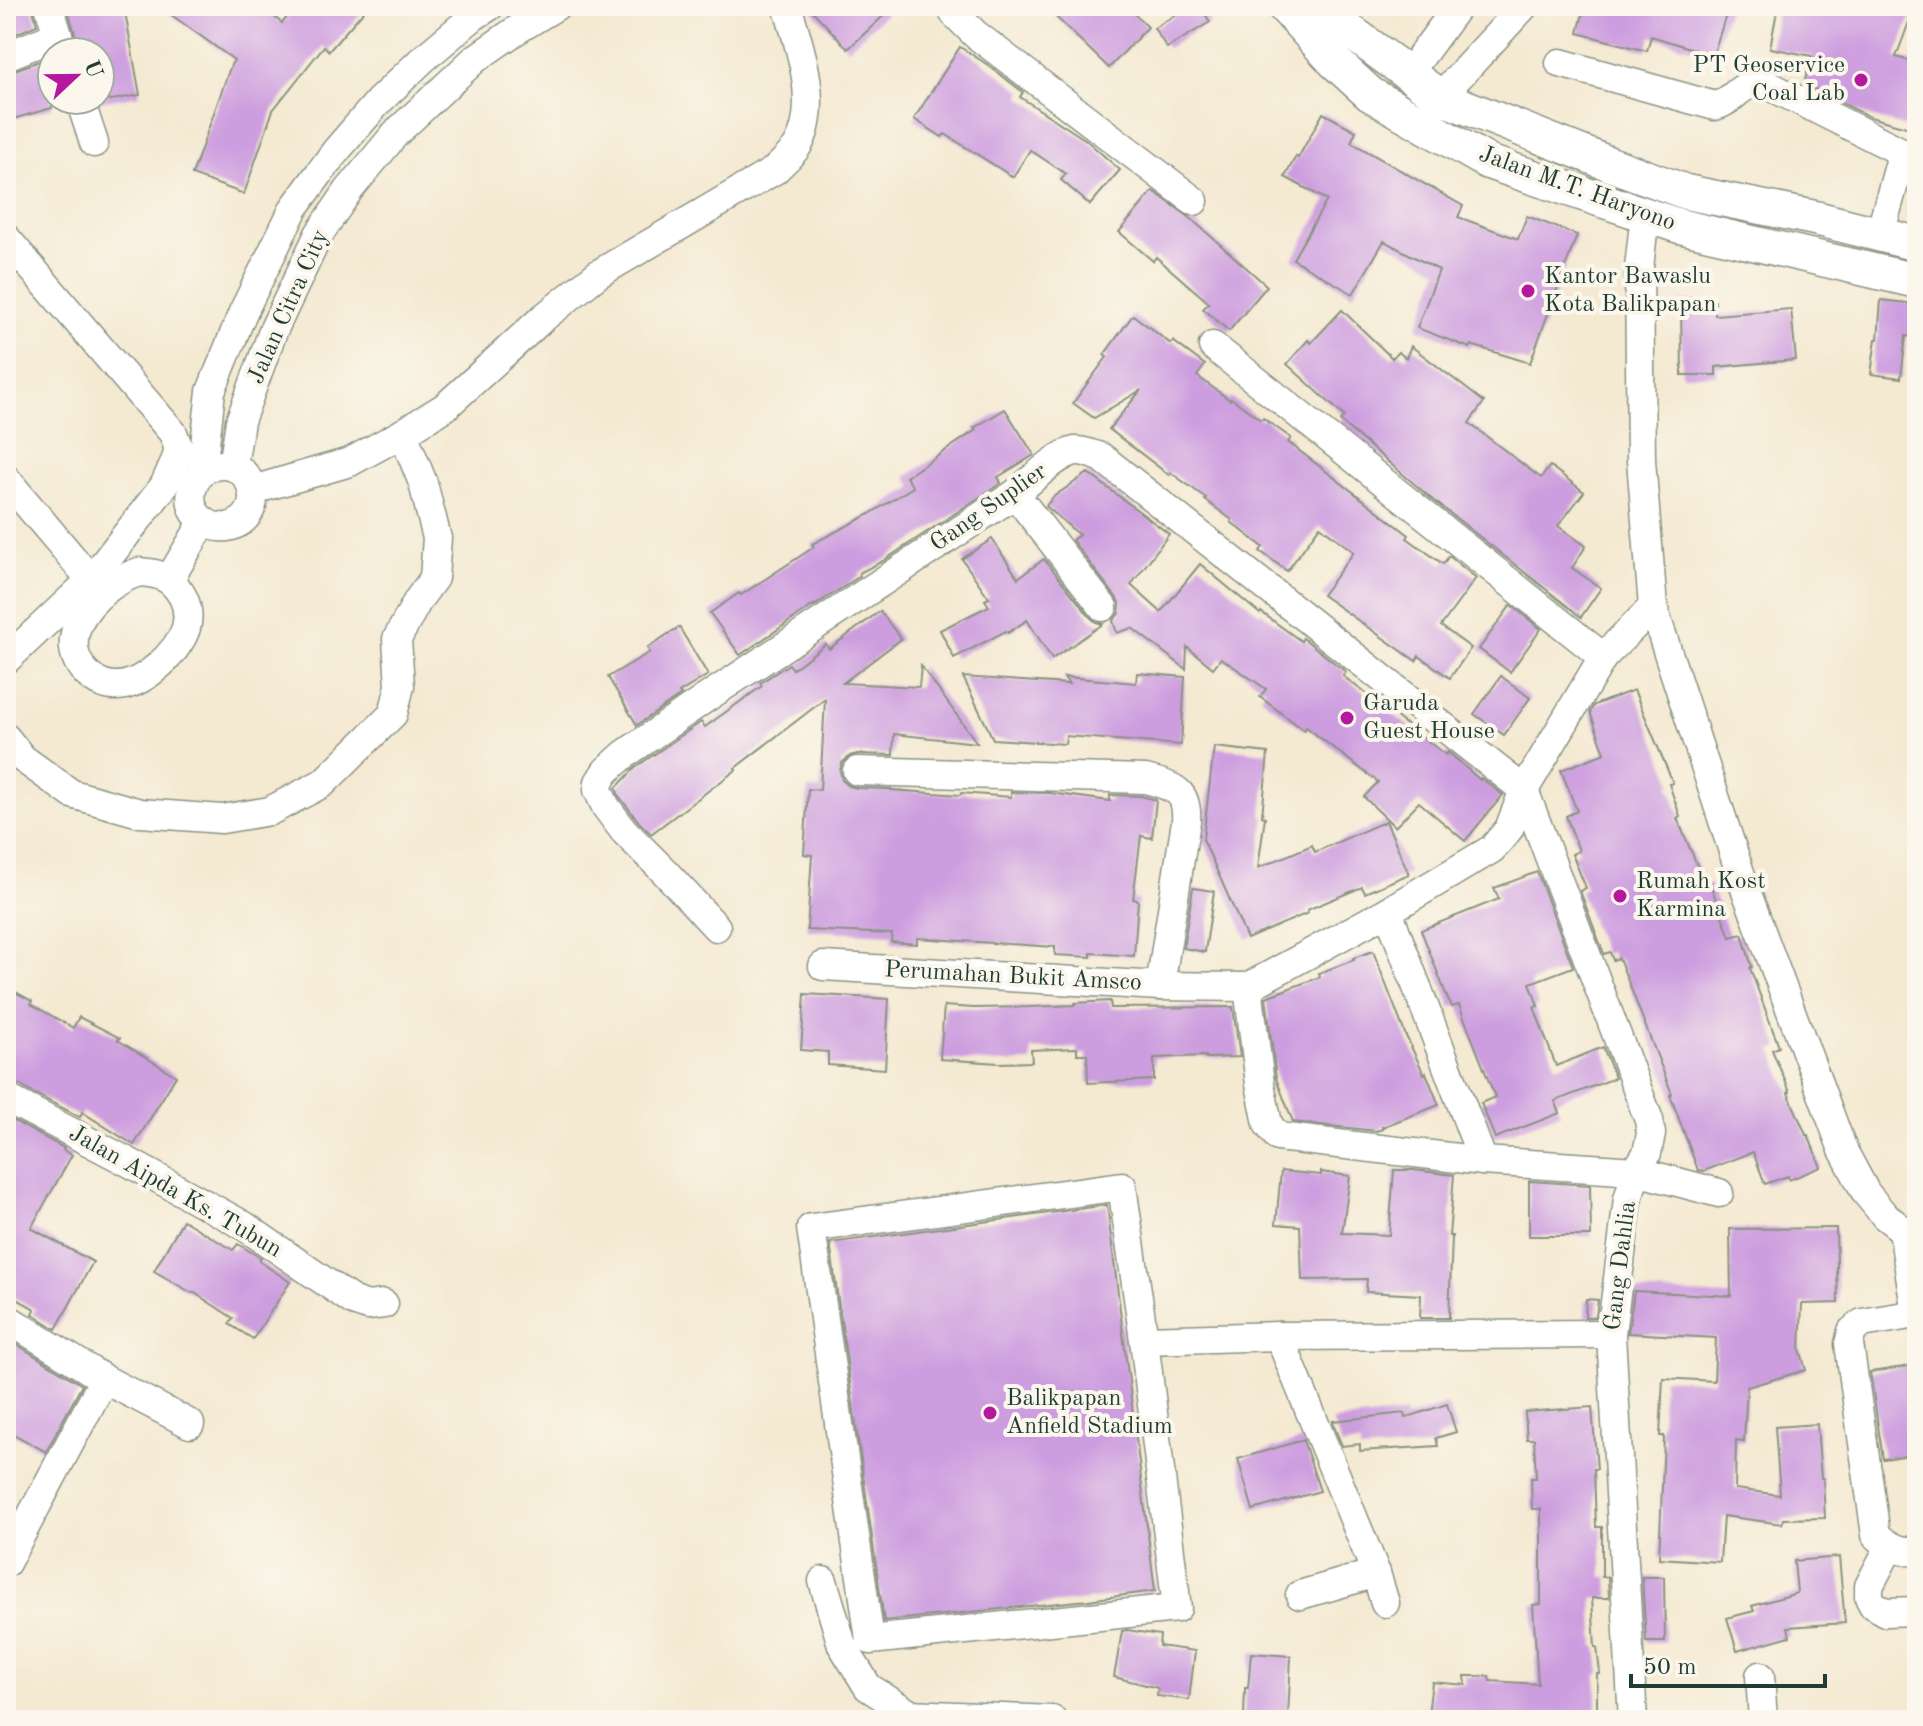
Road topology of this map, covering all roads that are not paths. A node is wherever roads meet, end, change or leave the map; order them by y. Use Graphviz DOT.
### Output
graph roads {
  1 [pos="49,6"];
  2 [pos="490,6"];
  3 [pos="556,6"];
  4 [pos="787,6"];
  5 [pos="951,6"];
  6 [pos="1284,6"];
  7 [pos="1324,6"];
  8 [pos="1458,6"];
  9 [pos="1524,6"];
  10 [pos="59,36"];
  11 [pos="36,49"];
  12 [pos="6,56"];
  13 [pos="1560,63"];
  14 [pos="1408,74"];
  15 [pos="1440,97"];
  16 [pos="85,116"];
  17 [pos="94,143"];
  18 [pos="1652,179"];
  19 [pos="1194,201"];
  20 [pos="1645,214"];
  21 [pos="1880,234"];
  22 [pos="6,238"];
  23 [pos="1917,244"];
  24 [pos="1917,281"];
  25 [pos="1213,346"];
  26 [pos="403,433"];
  27 [pos="233,466"];
  28 [pos="202,471"];
  29 [pos="6,479"];
  30 [pos="253,490"];
  31 [pos="1015,494"];
  32 [pos="204,521"];
  33 [pos="91,580"];
  34 [pos="169,580"];
  35 [pos="1103,607"];
  36 [pos="1653,607"];
  37 [pos="1603,657"];
  38 [pos="6,660"];
  39 [pos="6,738"];
  40 [pos="857,771"];
  41 [pos="1524,790"];
  42 [pos="1388,911"];
  43 [pos="716,927"];
  44 [pos="823,966"];
  45 [pos="1160,986"];
  46 [pos="1248,987"];
  47 [pos="6,1098"];
  48 [pos="1483,1161"];
  49 [pos="1636,1171"];
  50 [pos="1719,1193"];
  51 [pos="1910,1232"];
  52 [pos="384,1304"];
  53 [pos="1917,1314"];
  54 [pos="6,1318"];
  55 [pos="1611,1334"];
  56 [pos="1279,1336"];
  57 [pos="1144,1340"];
  58 [pos="104,1379"];
  59 [pos="190,1424"];
  60 [pos="1903,1549"];
  61 [pos="6,1563"];
  62 [pos="1376,1573"];
  63 [pos="823,1581"];
  64 [pos="1300,1595"];
  65 [pos="1385,1603"];
  66 [pos="1917,1611"];
  67 [pos="1760,1676"];
  68 [pos="1052,1720"];
  69 [pos="1633,1720"];
  70 [pos="1763,1720"];
  1 -- 10 [label="street"];
  2 -- 28 [label="street, Jalan Citra City"];
  3 -- 27 [label="street, Jalan Citra City"];
  4 -- 26 [label="street"];
  5 -- 19 [label="street"];
  6 -- 20 [label="main road, Jalan M.T. Haryono"];
  7 -- 14 [label="main road, Jalan M.T. Haryono"];
  8 -- 14 [label="street"];
  9 -- 15 [label="street"];
  11 -- 12 [label="street"];
  13 -- 21 [label="street"];
  14 -- 15 [label="main road, Jalan M.T. Haryono"];
  15 -- 18 [label="main road, Jalan M.T. Haryono"];
  16 -- 17 [label="street"];
  18 -- 20 [label="main road"];
  18 -- 21 [label="main road, Jalan M.T. Haryono"];
  20 -- 24 [label="main road, Jalan M.T. Haryono"];
  20 -- 36 [label="street"];
  21 -- 23 [label="main road, Jalan M.T. Haryono"];
  22 -- 33 [label="street"];
  25 -- 37 [label="street"];
  26 -- 30 [label="street"];
  26 -- 39 [label="street"];
  27 -- 28 [label="street"];
  27 -- 30 [label="street"];
  28 -- 32 [label="street, Jalan Citra City"];
  29 -- 33 [label="street"];
  30 -- 32 [label="street"];
  31 -- 35 [label="street"];
  31 -- 41 [label="street, Gang Suplier"];
  31 -- 43 [label="street, Gang Suplier"];
  32 -- 34 [label="street"];
  33 -- 38 [label="street"];
  36 -- 37 [label="street"];
  36 -- 51 [label="street"];
  37 -- 41 [label="street"];
  40 -- 45 [label="street, Perumahan Bukit Amsco"];
  41 -- 42 [label="street"];
  41 -- 49 [label="street, Gang Dahlia"];
  42 -- 46 [label="street"];
  42 -- 48 [label="street"];
  44 -- 45 [label="street, Perumahan Bukit Amsco"];
  45 -- 46 [label="street"];
  46 -- 48 [label="street"];
  47 -- 52 [label="street, Jalan Aipda Ks. Tubun"];
  48 -- 49 [label="street"];
  49 -- 50 [label="street"];
  49 -- 55 [label="street, Gang Dahlia"];
  51 -- 53 [label="street"];
  53 -- 60 [label="street"];
  54 -- 58 [label="street"];
  55 -- 56 [label="street"];
  55 -- 69 [label="street, Gang Dahlia"];
  56 -- 57 [label="street"];
  56 -- 62 [label="street"];
  57 -- 57 [label="street"];
  58 -- 59 [label="street"];
  58 -- 61 [label="street"];
  60 -- 66 [label="street"];
  62 -- 64 [label="street"];
  62 -- 65 [label="street"];
  63 -- 68 [label="street"];
  67 -- 70 [label="street"];
}
